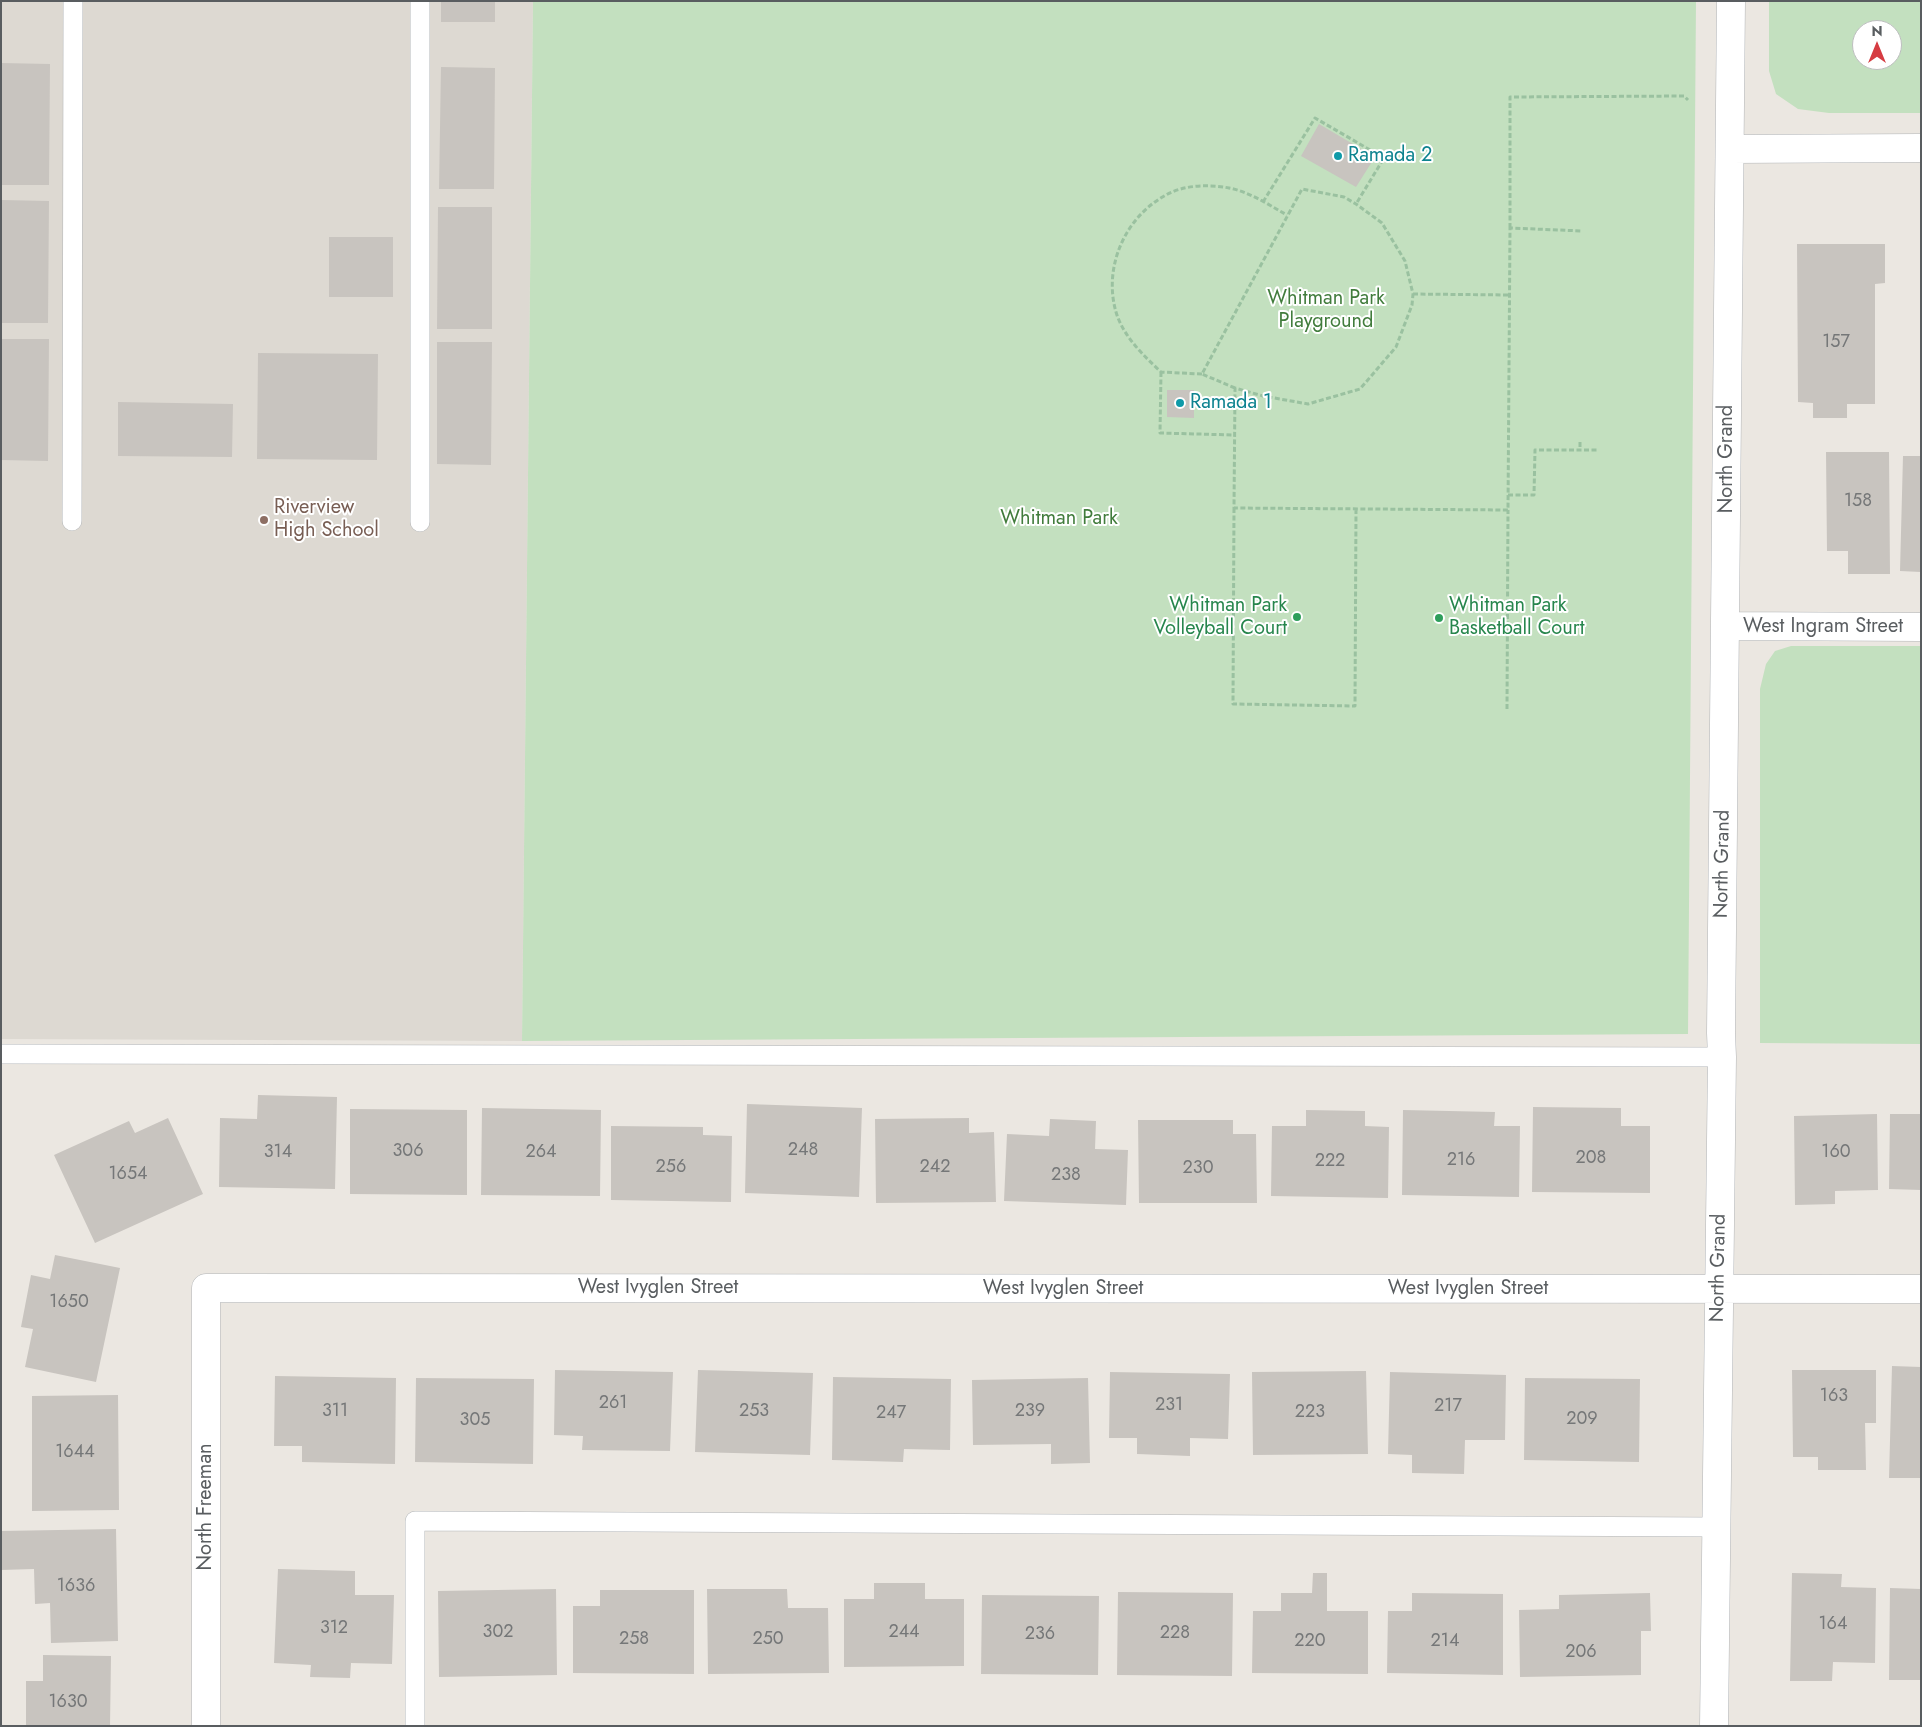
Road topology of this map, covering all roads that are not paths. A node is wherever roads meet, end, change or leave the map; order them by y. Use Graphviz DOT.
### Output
graph roads {
  1 [pos="73,1"];
  2 [pos="420,1"];
  3 [pos="1731,1"];
  4 [pos="1921,148"];
  5 [pos="1730,149"];
  6 [pos="72,522"];
  7 [pos="420,522"];
  8 [pos="1726,626"];
  9 [pos="1921,627"];
  10 [pos="1,1054"];
  11 [pos="1722,1057"];
  12 [pos="206,1288"];
  13 [pos="1718,1289"];
  14 [pos="1921,1289"];
  15 [pos="1716,1527"];
  16 [pos="206,1726"];
  17 [pos="415,1726"];
  18 [pos="1714,1726"];
  1 -- 6 [label="lane"];
  2 -- 7 [label="lane"];
  3 -- 5 [label="street, North Grand"];
  4 -- 5 [label="street"];
  5 -- 8 [label="street, North Grand"];
  8 -- 9 [label="street, West Ingram Street"];
  8 -- 11 [label="street, North Grand"];
  10 -- 11 [label="lane"];
  11 -- 13 [label="street, North Grand"];
  12 -- 13 [label="street, West Ivyglen Street"];
  12 -- 16 [label="street, North Freeman"];
  13 -- 14 [label="street, West Ivyglen Street"];
  13 -- 15 [label="street, North Grand"];
  15 -- 17 [label="lane"];
  15 -- 18 [label="street, North Grand"];
}
